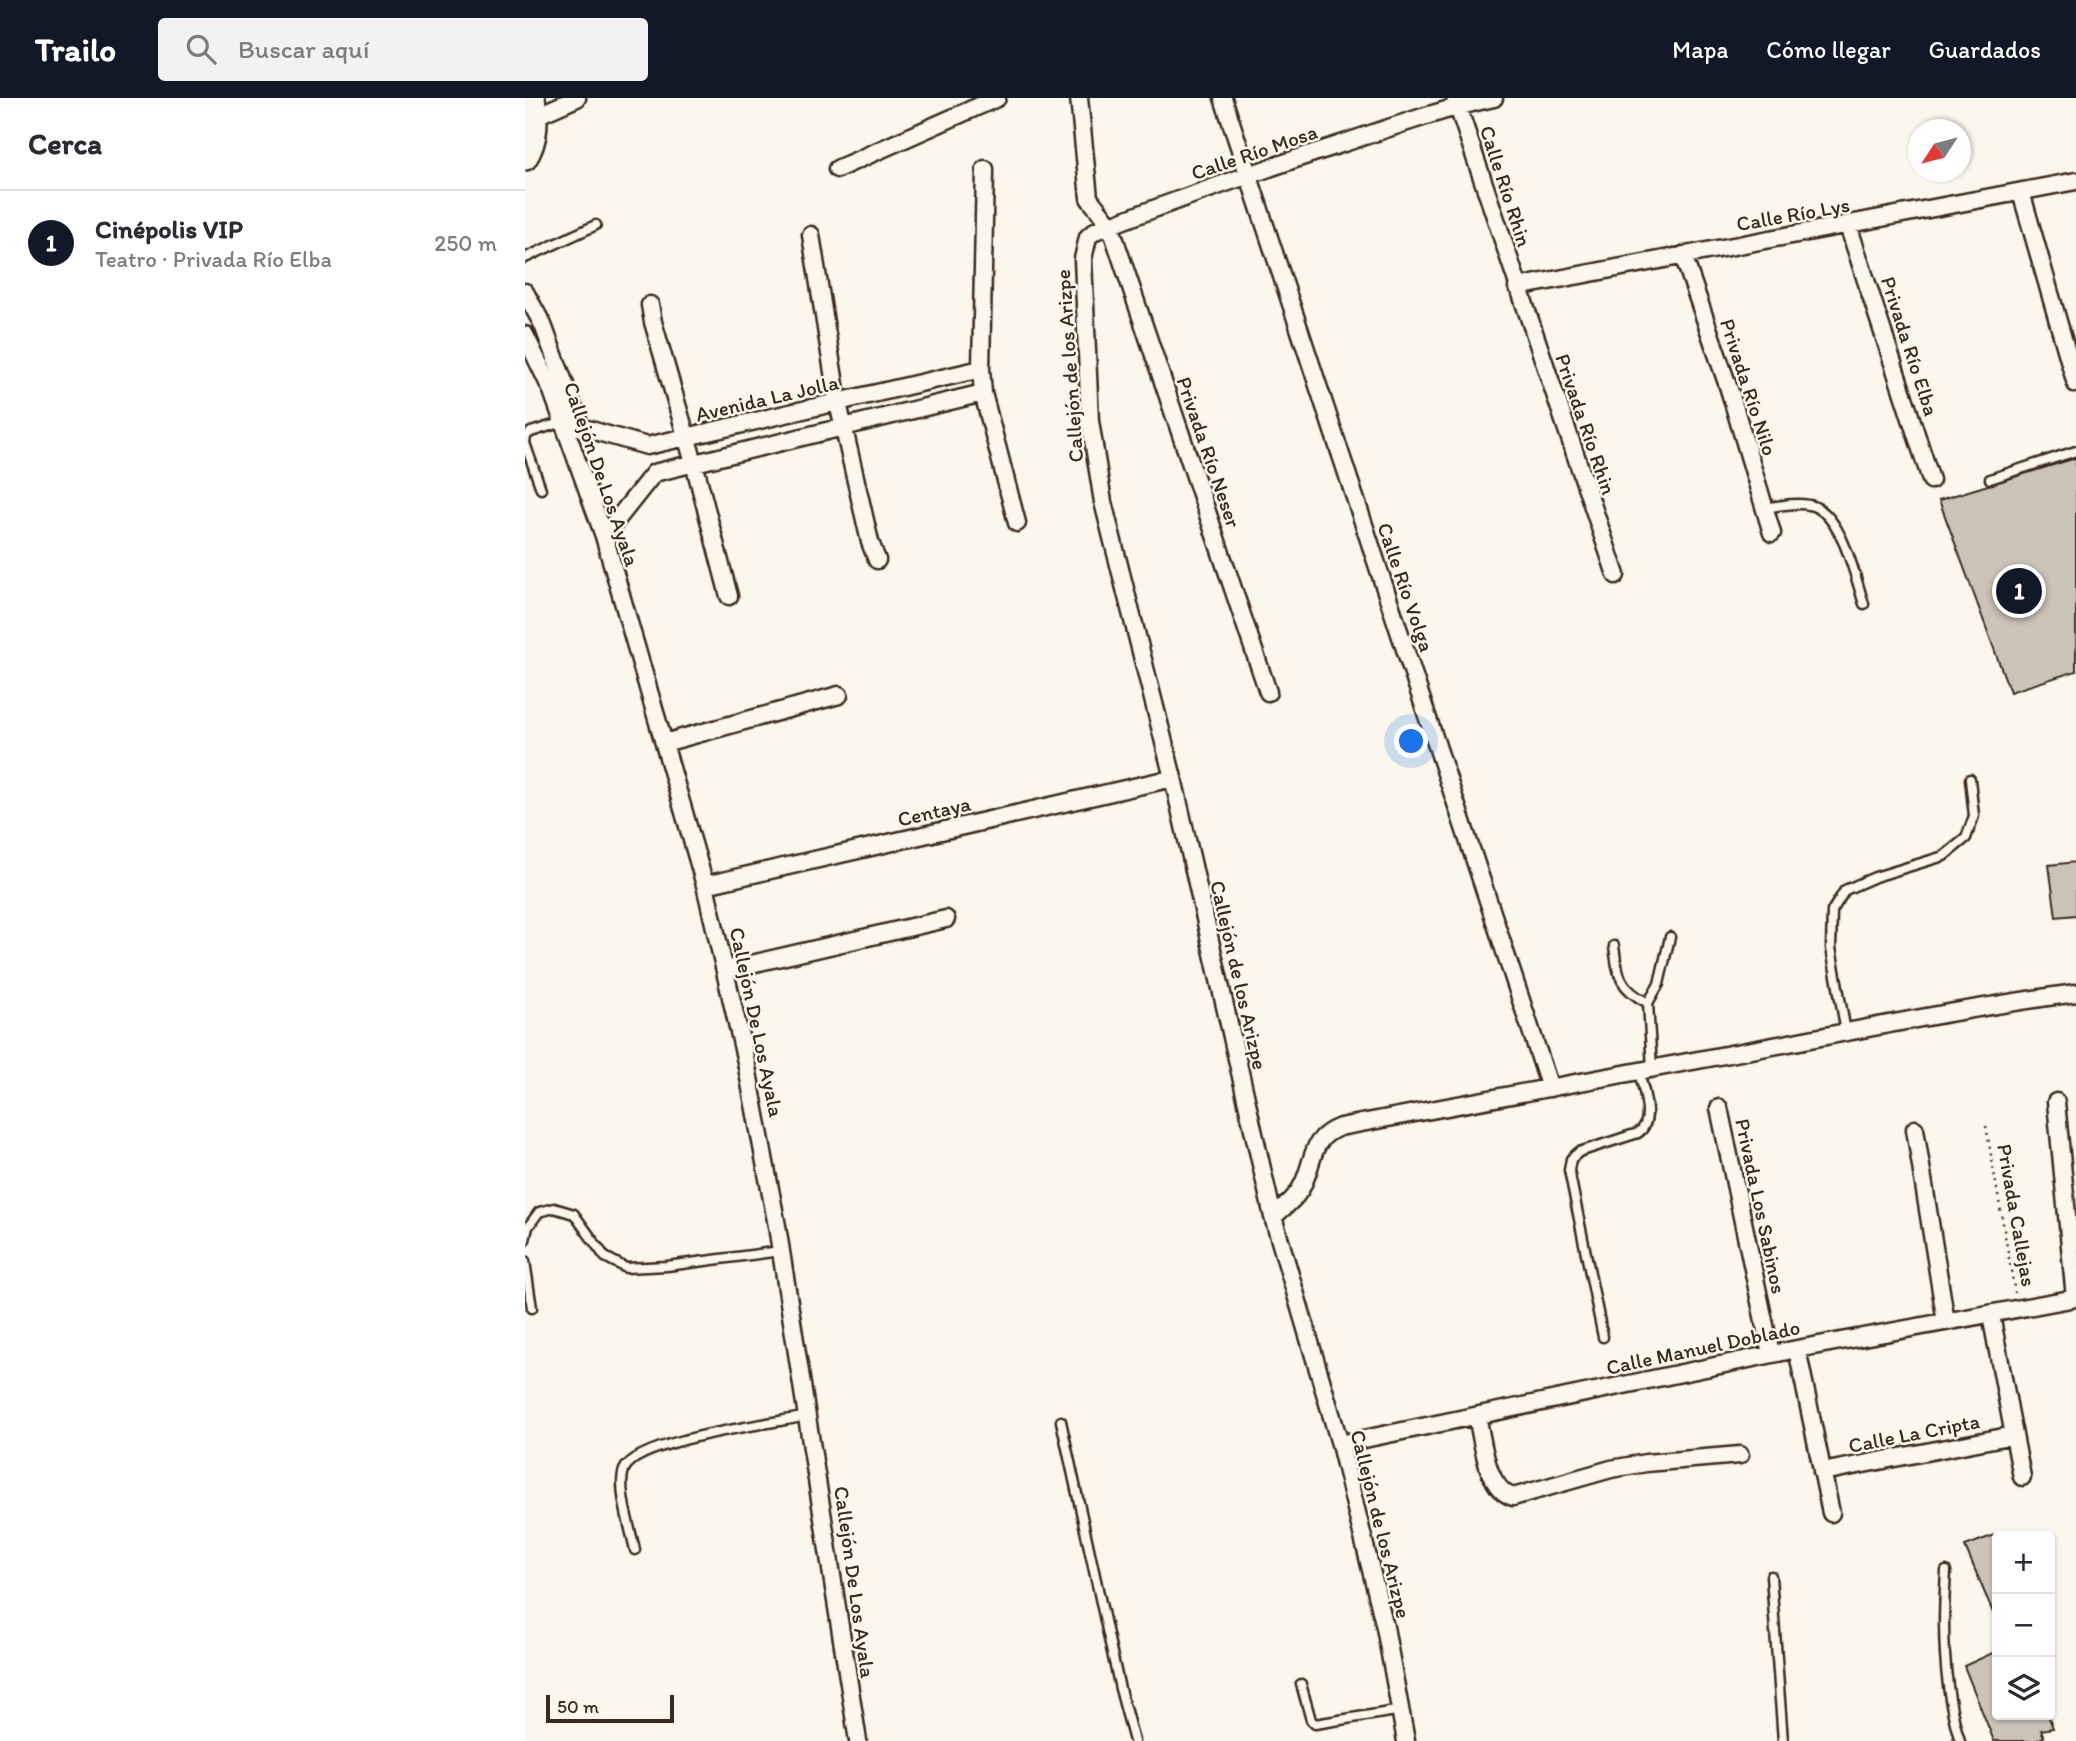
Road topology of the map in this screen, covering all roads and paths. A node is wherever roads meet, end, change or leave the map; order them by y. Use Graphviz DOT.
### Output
graph roads {
  1 [pos="577,98"];
  2 [pos="997,98"];
  3 [pos="1079,98"];
  4 [pos="1223,98"];
  5 [pos="1494,98"];
  6 [pos="1457,102"];
  7 [pos="535,107"];
  8 [pos="527,154"];
  9 [pos="837,169"];
  10 [pos="985,169"];
  11 [pos="1248,175"];
  12 [pos="2076,181"];
  13 [pos="2021,192"];
  14 [pos="596,225"];
  15 [pos="1110,225"];
  16 [pos="1848,225"];
  17 [pos="811,235"];
  18 [pos="1683,255"];
  19 [pos="525,258"];
  20 [pos="1517,287"];
  21 [pos="525,292"];
  22 [pos="650,306"];
  23 [pos="525,335"];
  24 [pos="532,360"];
  25 [pos="981,369"];
  26 [pos="2076,384"];
  27 [pos="983,393"];
  28 [pos="838,403"];
  29 [pos="563,422"];
  30 [pos="843,427"];
  31 [pos="581,428"];
  32 [pos="686,438"];
  33 [pos="647,446"];
  34 [pos="2076,451"];
  35 [pos="694,463"];
  36 [pos="654,473"];
  37 [pos="1990,479"];
  38 [pos="1931,481"];
  39 [pos="541,489"];
  40 [pos="1764,508"];
  41 [pos="1017,523"];
  42 [pos="1772,533"];
  43 [pos="604,536"];
  44 [pos="877,560"];
  45 [pos="1616,575"];
  46 [pos="729,596"];
  47 [pos="1864,604"];
  48 [pos="1268,692"];
  49 [pos="839,695"];
  50 [pos="664,743"];
  51 [pos="1173,778"];
  52 [pos="1970,779"];
  53 [pos="705,885"];
  54 [pos="946,919"];
  55 [pos="1670,937"];
  56 [pos="1614,946"];
  57 [pos="725,970"];
  58 [pos="2076,993"];
  59 [pos="1648,1003"];
  60 [pos="1846,1032"];
  61 [pos="1646,1068"];
  62 [pos="1550,1088"];
  63 [pos="2056,1102"];
  64 [pos="1720,1108"];
  65 [pos="1986,1126"];
  66 [pos="1915,1129"];
  67 [pos="1273,1217"];
  68 [pos="525,1240"];
  69 [pos="781,1251"];
  70 [pos="525,1261"];
  71 [pos="2075,1298"];
  72 [pos="532,1308"];
  73 [pos="2018,1310"];
  74 [pos="1991,1315"];
  75 [pos="1946,1322"];
  76 [pos="1603,1337"];
  77 [pos="1797,1349"];
  78 [pos="1771,1354"];
  79 [pos="809,1416"];
  80 [pos="1477,1416"];
  81 [pos="1061,1421"];
  82 [pos="2014,1436"];
  83 [pos="1340,1444"];
  84 [pos="1740,1455"];
  85 [pos="1822,1472"];
  86 [pos="2022,1478"];
  87 [pos="1831,1513"];
  88 [pos="635,1550"];
  89 [pos="1946,1571"];
  90 [pos="1771,1576"];
  91 [pos="1301,1684"];
  92 [pos="1402,1710"];
  93 [pos="858,1741"];
  94 [pos="1134,1741"];
  95 [pos="1406,1741"];
  96 [pos="1783,1741"];
  97 [pos="1960,1741"];
  1 -- 7 [label="street"];
  2 -- 9 [label="street"];
  3 -- 15 [label="street, Privada Río Neser"];
  4 -- 11 [label="street, Calle Río Volga"];
  5 -- 6 [label="street, Calle Río Mosa"];
  6 -- 11 [label="street, Calle Río Mosa"];
  6 -- 20 [label="street, Calle Río Rhin"];
  7 -- 8 [label="street"];
  10 -- 25 [label="street"];
  11 -- 15 [label="street, Calle Río Mosa"];
  11 -- 62 [label="street, Calle Río Volga"];
  12 -- 13 [label="street, Calle Río Lys"];
  13 -- 16 [label="street, Calle Río Lys"];
  13 -- 26 [label="street"];
  14 -- 19 [label="lane"];
  15 -- 48 [label="street, Privada Río Neser"];
  15 -- 51 [label="street, Callejón de los Arizpe"];
  16 -- 18 [label="street, Calle Río Lys"];
  16 -- 38 [label="street, Privada Río Elba"];
  17 -- 28 [label="street"];
  18 -- 20 [label="street, Calle Río Lys"];
  18 -- 40 [label="street, Privada Río Nilo"];
  20 -- 45 [label="street, Privada Río Rhin"];
  21 -- 31 [label="street"];
  22 -- 32 [label="street"];
  23 -- 24 [label="street, Callejón De Los Ayala"];
  24 -- 29 [label="street, Callejón De Los Ayala"];
  25 -- 27 [label="street"];
  25 -- 28 [label="street, Avenida La Jolla"];
  27 -- 30 [label="street"];
  27 -- 41 [label="street"];
  28 -- 30 [label="street"];
  28 -- 32 [label="street, Avenida La Jolla"];
  29 -- 31 [label="street, Avenida La Jolla"];
  29 -- 39 [label="lane"];
  29 -- 43 [label="street, Callejón De Los Ayala"];
  30 -- 35 [label="street"];
  30 -- 44 [label="street"];
  31 -- 33 [label="street, Avenida La Jolla"];
  32 -- 33 [label="street, Avenida La Jolla"];
  32 -- 35 [label="street"];
  33 -- 36 [label="street"];
  34 -- 37 [label="lane"];
  35 -- 36 [label="street"];
  35 -- 46 [label="street"];
  36 -- 43 [label="street"];
  40 -- 42 [label="street, Privada Río Nilo"];
  40 -- 47 [label="lane"];
  43 -- 50 [label="street, Callejón De Los Ayala"];
  49 -- 50 [label="street"];
  50 -- 53 [label="street, Callejón De Los Ayala"];
  51 -- 53 [label="street, Centaya"];
  51 -- 67 [label="street, Callejón de los Arizpe"];
  52 -- 60 [label="lane"];
  53 -- 57 [label="street, Callejón De Los Ayala"];
  54 -- 57 [label="street"];
  55 -- 59 [label="lane"];
  56 -- 59 [label="lane"];
  57 -- 69 [label="street, Callejón De Los Ayala"];
  58 -- 60 [label="street"];
  59 -- 61 [label="lane"];
  60 -- 61 [label="street"];
  61 -- 62 [label="street"];
  61 -- 76 [label="lane"];
  62 -- 67 [label="street"];
  63 -- 71 [label="street"];
  64 -- 78 [label="street, Privada Los Sabinos"];
  65 -- 73 [label="path, Privada Callejas"];
  66 -- 75 [label="street"];
  67 -- 83 [label="street, Callejón de los Arizpe"];
  68 -- 69 [label="lane"];
  69 -- 79 [label="street, Callejón De Los Ayala"];
  70 -- 72 [label="lane"];
  71 -- 73 [label="street, Calle Manuel Doblado"];
  73 -- 74 [label="street, Calle Manuel Doblado"];
  74 -- 75 [label="street, Calle Manuel Doblado"];
  74 -- 82 [label="street"];
  75 -- 77 [label="street, Calle Manuel Doblado"];
  77 -- 78 [label="street, Calle Manuel Doblado"];
  77 -- 85 [label="street"];
  78 -- 80 [label="street, Calle Manuel Doblado"];
  79 -- 88 [label="lane"];
  79 -- 93 [label="street, Callejón De Los Ayala"];
  80 -- 83 [label="street, Calle Manuel Doblado"];
  80 -- 84 [label="street"];
  81 -- 94 [label="lane"];
  82 -- 85 [label="street, Calle La Cripta"];
  82 -- 86 [label="street"];
  83 -- 92 [label="street, Callejón de los Arizpe"];
  85 -- 87 [label="street"];
  89 -- 97 [label="lane"];
  90 -- 96 [label="lane"];
  91 -- 92 [label="lane"];
  92 -- 95 [label="street, Callejón de los Arizpe"];
}
